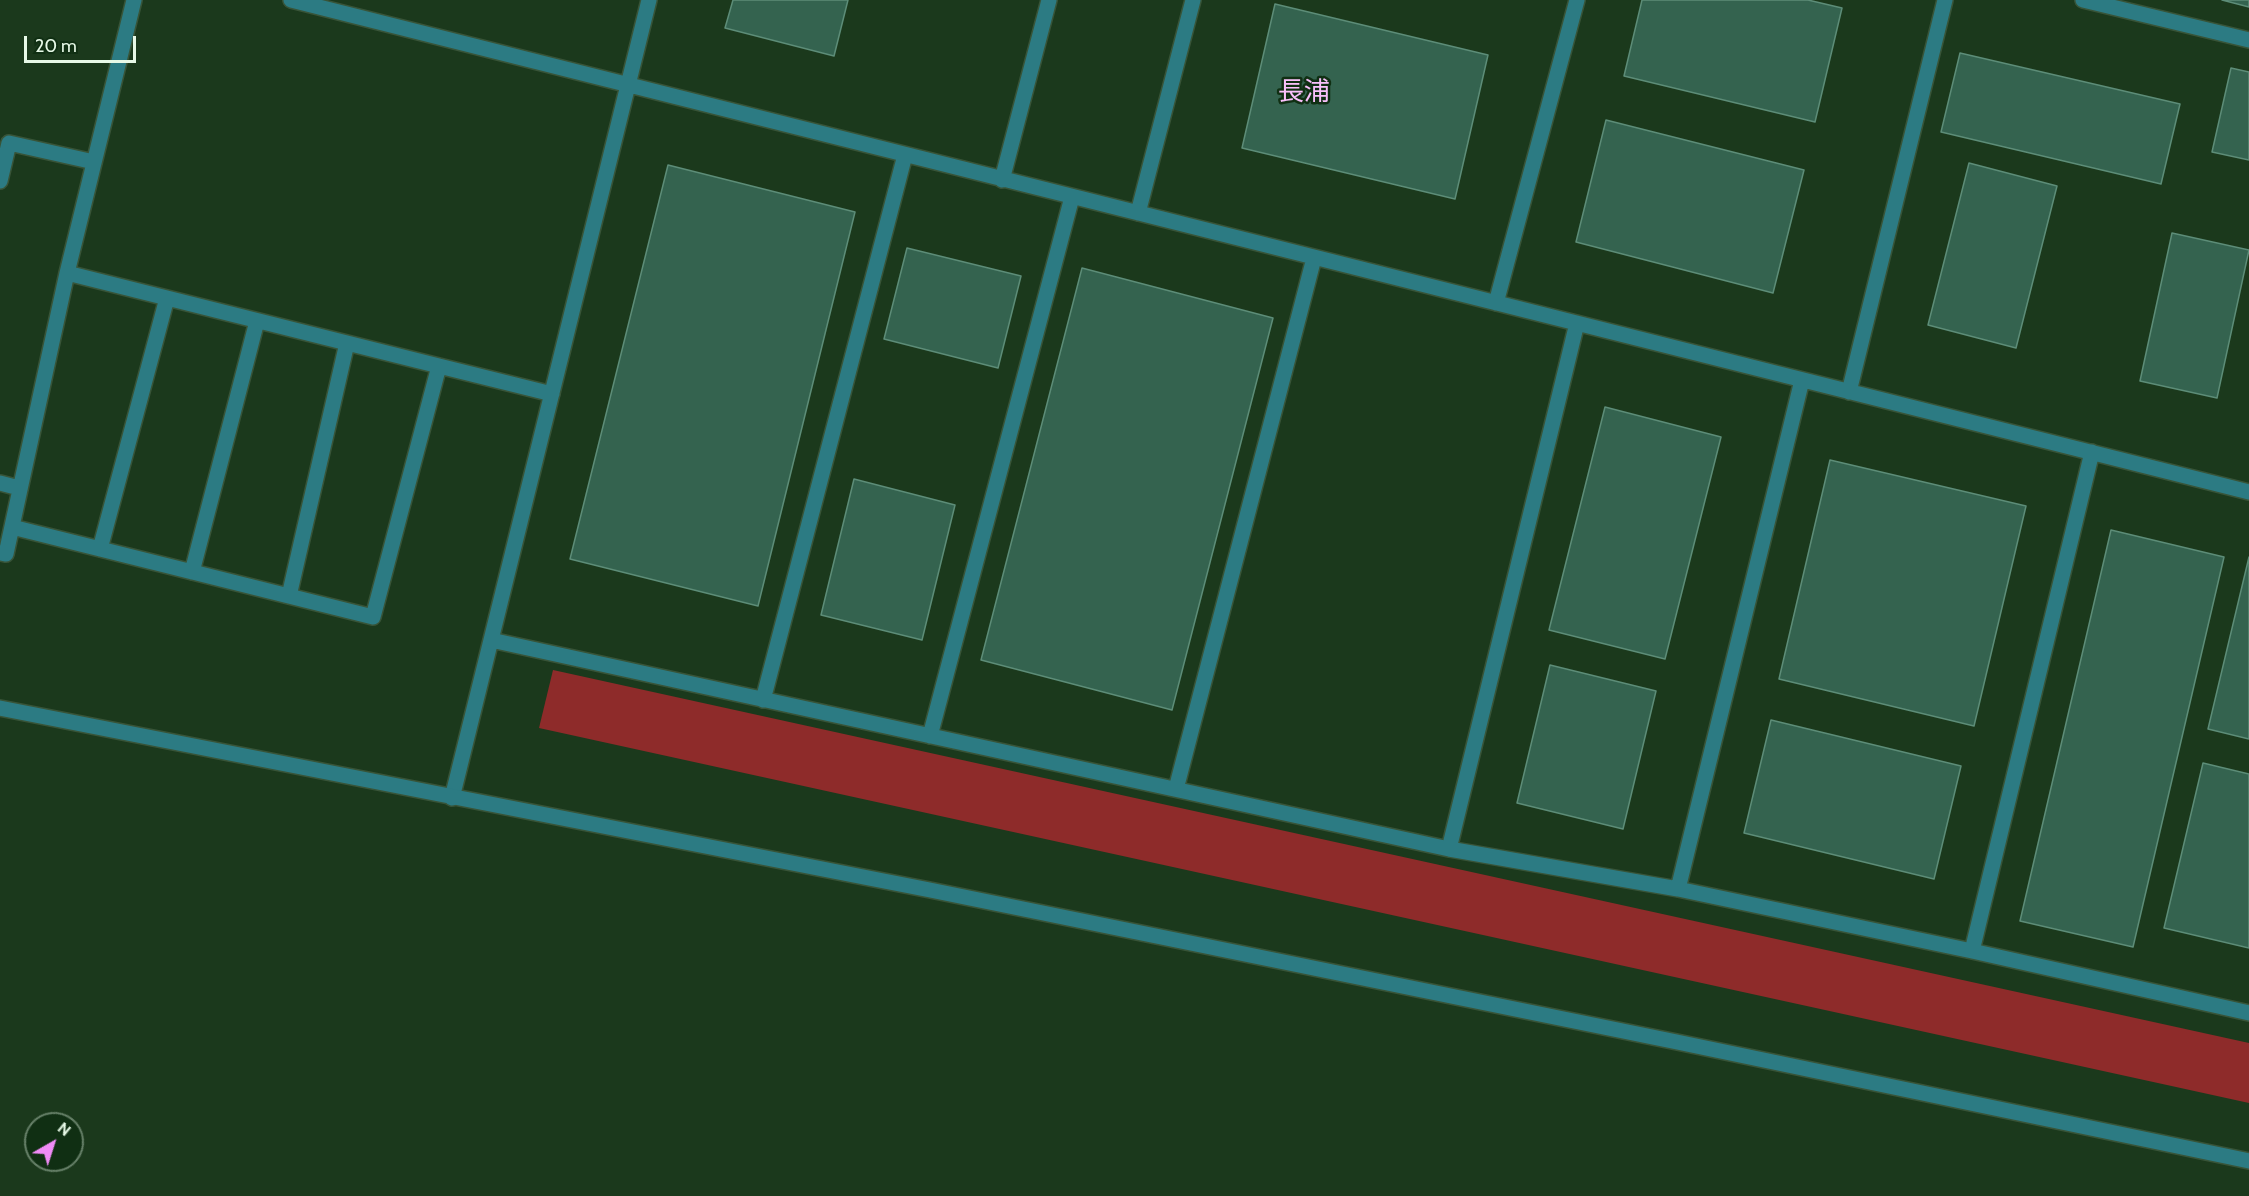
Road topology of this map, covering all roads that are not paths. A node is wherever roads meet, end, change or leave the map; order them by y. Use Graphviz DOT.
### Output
graph roads {
  1 [pos="134,0"];
  2 [pos="291,0"];
  3 [pos="649,0"];
  4 [pos="1049,0"];
  5 [pos="1193,0"];
  6 [pos="1577,0"];
  7 [pos="1945,0"];
  8 [pos="2083,0"];
  9 [pos="2249,40"];
  10 [pos="628,86"];
  11 [pos="905,155"];
  12 [pos="94,162"];
  13 [pos="1002,180"];
  14 [pos="0,181"];
  15 [pos="1072,197"];
  16 [pos="1138,213"];
  17 [pos="1314,258"];
  18 [pos="67,273"];
  19 [pos="167,298"];
  20 [pos="1496,303"];
  21 [pos="257,321"];
  22 [pos="1577,323"];
  23 [pos="347,343"];
  24 [pos="439,366"];
  25 [pos="1802,380"];
  26 [pos="1849,392"];
  27 [pos="552,394"];
  28 [pos="2092,452"];
  29 [pos="0,483"];
  30 [pos="19,488"];
  31 [pos="2249,492"];
  32 [pos="12,527"];
  33 [pos="100,549"];
  34 [pos="0,553"];
  35 [pos="192,572"];
  36 [pos="289,597"];
  37 [pos="491,640"];
  38 [pos="764,700"];
  39 [pos="0,708"];
  40 [pos="930,736"];
  41 [pos="1176,789"];
  42 [pos="452,798"];
  43 [pos="1449,849"];
  44 [pos="1678,889"];
  45 [pos="1972,951"];
  46 [pos="2249,1013"];
  47 [pos="2249,1161"];
  1 -- 12 [label="street"];
  2 -- 10 [label="street"];
  3 -- 10 [label="street"];
  4 -- 13 [label="street"];
  5 -- 16 [label="street"];
  6 -- 20 [label="street"];
  7 -- 26 [label="street"];
  8 -- 9 [label="street"];
  10 -- 11 [label="street"];
  10 -- 27 [label="street"];
  11 -- 13 [label="street"];
  11 -- 38 [label="street"];
  12 -- 14 [label="street"];
  12 -- 18 [label="street"];
  13 -- 15 [label="street"];
  15 -- 16 [label="street"];
  15 -- 40 [label="street"];
  16 -- 17 [label="street"];
  17 -- 20 [label="street"];
  17 -- 41 [label="street"];
  18 -- 19 [label="street"];
  18 -- 30 [label="street"];
  19 -- 21 [label="street"];
  19 -- 33 [label="street"];
  20 -- 22 [label="street"];
  21 -- 23 [label="street"];
  21 -- 35 [label="street"];
  22 -- 25 [label="street"];
  22 -- 43 [label="street"];
  23 -- 24 [label="street"];
  23 -- 36 [label="street"];
  24 -- 27 [label="street"];
  24 -- 36 [label="street"];
  25 -- 26 [label="street"];
  25 -- 44 [label="street"];
  26 -- 28 [label="street"];
  27 -- 37 [label="street"];
  28 -- 31 [label="street"];
  28 -- 45 [label="street"];
  29 -- 30 [label="street"];
  30 -- 32 [label="street"];
  32 -- 33 [label="street"];
  32 -- 34 [label="street"];
  33 -- 35 [label="street"];
  35 -- 36 [label="street"];
  37 -- 38 [label="street"];
  37 -- 42 [label="street"];
  38 -- 40 [label="street"];
  39 -- 42 [label="street"];
  40 -- 41 [label="street"];
  41 -- 43 [label="street"];
  42 -- 47 [label="street"];
  43 -- 44 [label="street"];
  44 -- 45 [label="street"];
  45 -- 46 [label="street"];
}
